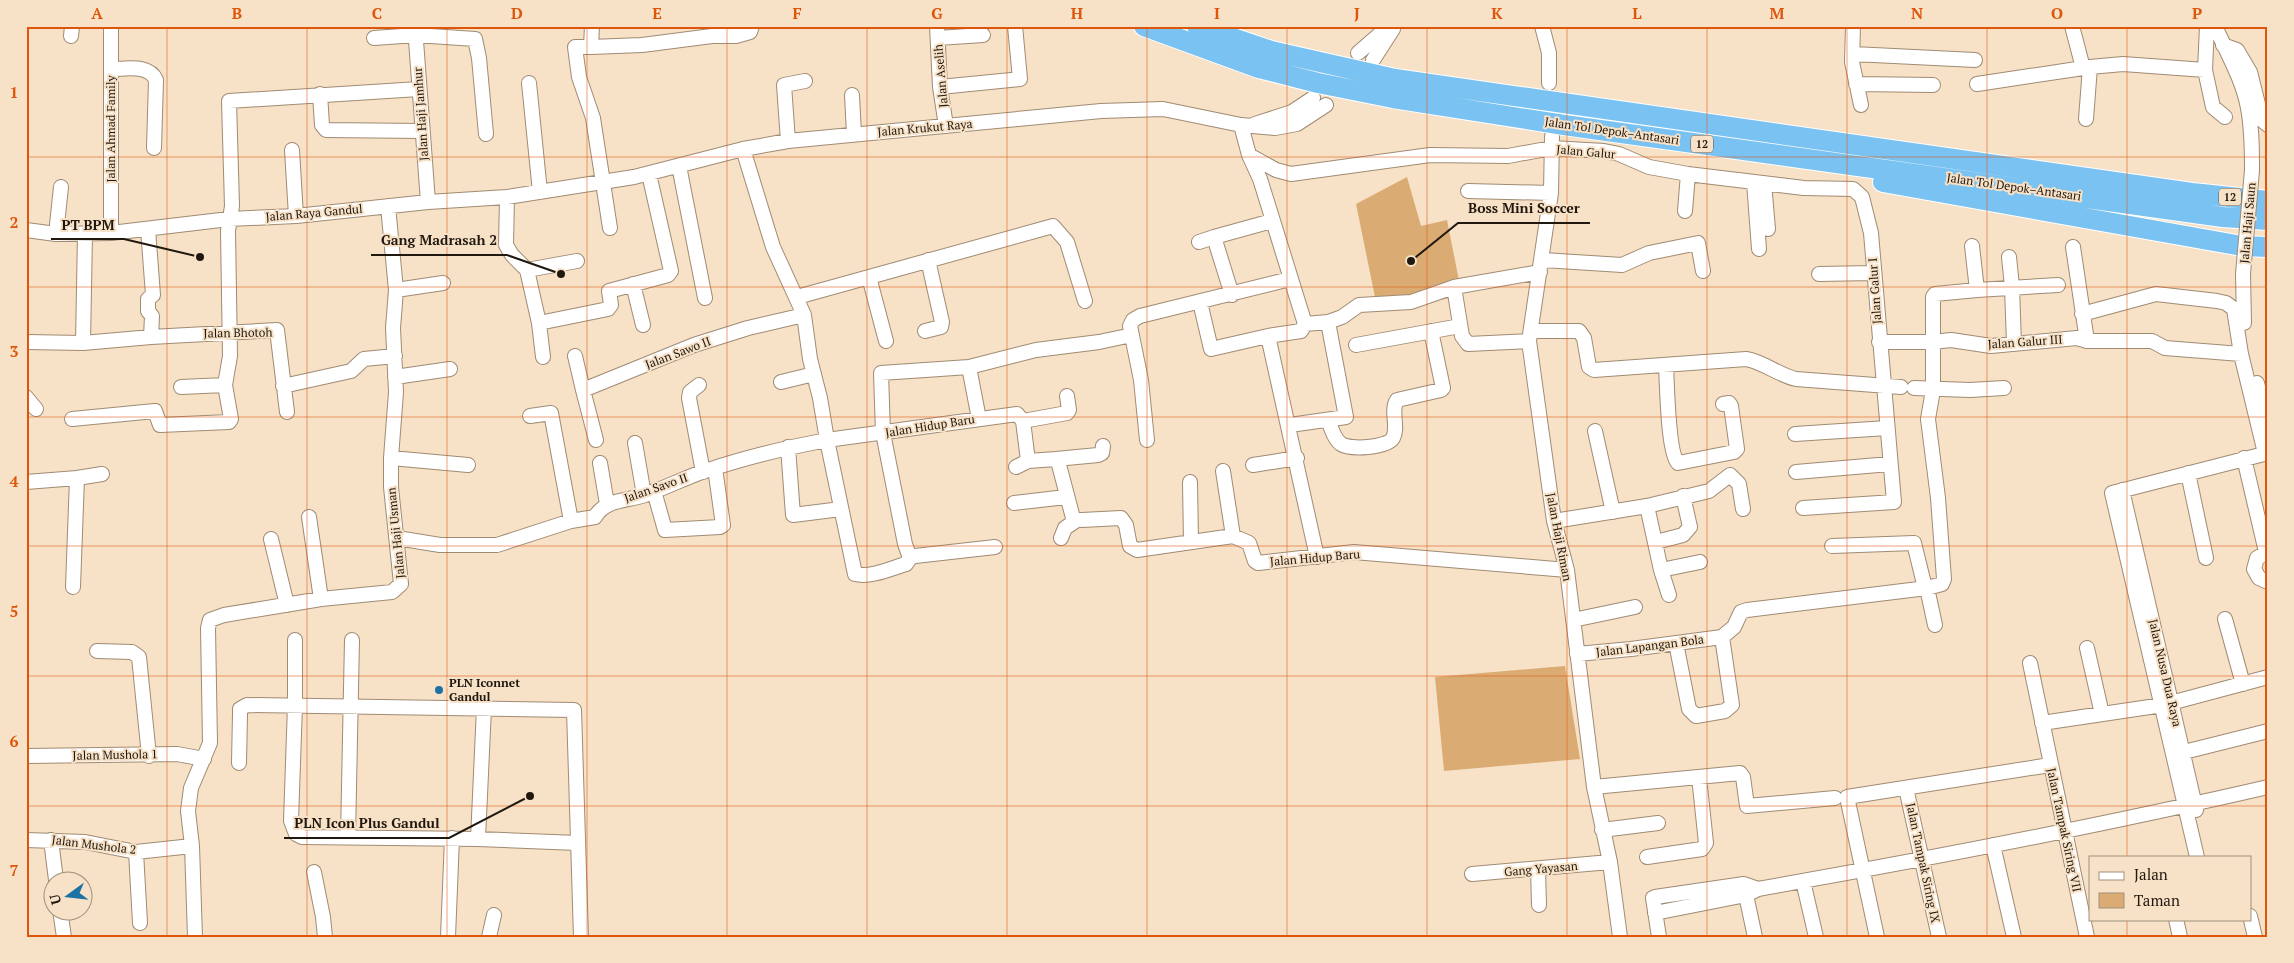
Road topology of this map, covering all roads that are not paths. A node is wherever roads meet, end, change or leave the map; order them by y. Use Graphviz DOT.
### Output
graph roads {
  1 [pos="111,26"];
  2 [pos="592,26"];
  3 [pos="752,26"];
  4 [pos="1016,26"];
  5 [pos="1144,26"];
  6 [pos="1197,26"];
  7 [pos="1388,26"];
  8 [pos="1395,26"];
  9 [pos="1542,26"];
  10 [pos="1853,26"];
  11 [pos="2072,26"];
  12 [pos="2207,26"];
  13 [pos="2215,26"];
  14 [pos="416,31"];
  15 [pos="712,31"];
  16 [pos="937,32"];
  17 [pos="983,35"];
  18 [pos="374,38"];
  19 [pos="2223,45"];
  20 [pos="591,47"];
  21 [pos="1358,53"];
  22 [pos="1853,54"];
  23 [pos="1372,60"];
  24 [pos="1975,60"];
  25 [pos="2087,67"];
  26 [pos="111,69"];
  27 [pos="2205,70"];
  28 [pos="805,81"];
  29 [pos="529,83"];
  30 [pos="1549,83"];
  31 [pos="1856,84"];
  32 [pos="1977,84"];
  33 [pos="1934,85"];
  34 [pos="940,87"];
  35 [pos="419,89"];
  36 [pos="320,94"];
  37 [pos="852,95"];
  38 [pos="1312,98"];
  39 [pos="1861,105"];
  40 [pos="1326,106"];
  41 [pos="2225,117"];
  42 [pos="2086,119"];
  43 [pos="1246,125"];
  44 [pos="2268,125"];
  45 [pos="946,126"];
  46 [pos="422,131"];
  47 [pos="486,134"];
  48 [pos="854,134"];
  49 [pos="788,141"];
  50 [pos="1552,142"];
  51 [pos="154,148"];
  52 [pos="292,150"];
  53 [pos="743,150"];
  54 [pos="1249,155"];
  55 [pos="1794,156"];
  56 [pos="679,166"];
  57 [pos="649,174"];
  58 [pos="1688,174"];
  59 [pos="602,183"];
  60 [pos="1759,183"];
  61 [pos="61,187"];
  62 [pos="540,192"];
  63 [pos="1468,192"];
  64 [pos="1551,193"];
  65 [pos="507,197"];
  66 [pos="1862,197"];
  67 [pos="2268,201"];
  68 [pos="428,202"];
  69 [pos="388,206"];
  70 [pos="1685,211"];
  71 [pos="296,216"];
  72 [pos="229,218"];
  73 [pos="2268,220"];
  74 [pos="1272,221"];
  75 [pos="610,228"];
  76 [pos="148,229"];
  77 [pos="1768,229"];
  78 [pos="26,230"];
  79 [pos="111,233"];
  80 [pos="56,234"];
  81 [pos="85,234"];
  82 [pos="1214,237"];
  83 [pos="1199,242"];
  84 [pos="1972,246"];
  85 [pos="2073,247"];
  86 [pos="2268,247"];
  87 [pos="1759,249"];
  88 [pos="2009,257"];
  89 [pos="928,260"];
  90 [pos="577,261"];
  91 [pos="1542,266"];
  92 [pos="527,270"];
  93 [pos="1703,271"];
  94 [pos="1873,273"];
  95 [pos="1819,274"];
  96 [pos="870,277"];
  97 [pos="1290,279"];
  98 [pos="443,283"];
  99 [pos="633,284"];
  100 [pos="2058,285"];
  101 [pos="1454,287"];
  102 [pos="2012,287"];
  103 [pos="396,290"];
  104 [pos="1977,290"];
  105 [pos="1232,295"];
  106 [pos="797,297"];
  107 [pos="705,298"];
  108 [pos="1085,301"];
  109 [pos="1200,302"];
  110 [pos="2082,314"];
  111 [pos="804,315"];
  112 [pos="1328,322"];
  113 [pos="539,323"];
  114 [pos="1305,324"];
  115 [pos="643,325"];
  116 [pos="1460,326"];
  117 [pos="229,331"];
  118 [pos="925,331"];
  119 [pos="1431,331"];
  120 [pos="1132,335"];
  121 [pos="1268,336"];
  122 [pos="1530,336"];
  123 [pos="151,337"];
  124 [pos="886,341"];
  125 [pos="2087,341"];
  126 [pos="26,342"];
  127 [pos="1879,342"];
  128 [pos="1933,342"];
  129 [pos="83,344"];
  130 [pos="2014,344"];
  131 [pos="1356,346"];
  132 [pos="2241,354"];
  133 [pos="395,356"];
  134 [pos="575,356"];
  135 [pos="543,357"];
  136 [pos="969,366"];
  137 [pos="1666,366"];
  138 [pos="450,369"];
  139 [pos="814,374"];
  140 [pos="395,377"];
  141 [pos="781,382"];
  142 [pos="225,385"];
  143 [pos="699,385"];
  144 [pos="283,386"];
  145 [pos="1882,386"];
  146 [pos="181,387"];
  147 [pos="2004,388"];
  148 [pos="583,390"];
  149 [pos="1933,390"];
  150 [pos="1067,396"];
  151 [pos="26,397"];
  152 [pos="1723,404"];
  153 [pos="36,409"];
  154 [pos="287,412"];
  155 [pos="530,416"];
  156 [pos="72,419"];
  157 [pos="979,419"];
  158 [pos="1328,420"];
  159 [pos="1023,421"];
  160 [pos="2268,423"];
  161 [pos="1290,426"];
  162 [pos="1888,428"];
  163 [pos="1596,431"];
  164 [pos="883,434"];
  165 [pos="1796,434"];
  166 [pos="596,440"];
  167 [pos="1147,440"];
  168 [pos="635,443"];
  169 [pos="828,443"];
  170 [pos="1103,446"];
  171 [pos="788,447"];
  172 [pos="2266,453"];
  173 [pos="391,458"];
  174 [pos="1296,458"];
  175 [pos="2244,458"];
  176 [pos="1056,459"];
  177 [pos="600,463"];
  178 [pos="1890,464"];
  179 [pos="468,465"];
  180 [pos="1253,466"];
  181 [pos="709,470"];
  182 [pos="1223,471"];
  183 [pos="1796,472"];
  184 [pos="2188,473"];
  185 [pos="102,474"];
  186 [pos="77,478"];
  187 [pos="26,482"];
  188 [pos="1190,482"];
  189 [pos="649,493"];
  190 [pos="1683,496"];
  191 [pos="1066,497"];
  192 [pos="1014,503"];
  193 [pos="606,504"];
  194 [pos="1647,506"];
  195 [pos="1803,508"];
  196 [pos="841,509"];
  197 [pos="1743,509"];
  198 [pos="1613,512"];
  199 [pos="309,517"];
  200 [pos="1076,520"];
  201 [pos="571,521"];
  202 [pos="1554,521"];
  203 [pos="1233,536"];
  204 [pos="397,538"];
  205 [pos="1061,538"];
  206 [pos="271,539"];
  207 [pos="1191,542"];
  208 [pos="1656,542"];
  209 [pos="1832,546"];
  210 [pos="995,547"];
  211 [pos="2267,552"];
  212 [pos="910,558"];
  213 [pos="1317,558"];
  214 [pos="2206,558"];
  215 [pos="1700,562"];
  216 [pos="1567,570"];
  217 [pos="1661,570"];
  218 [pos="2268,582"];
  219 [pos="73,586"];
  220 [pos="1926,588"];
  221 [pos="1669,595"];
  222 [pos="321,599"];
  223 [pos="288,605"];
  224 [pos="1635,607"];
  225 [pos="2225,619"];
  226 [pos="1573,620"];
  227 [pos="1935,625"];
  228 [pos="1722,637"];
  229 [pos="295,640"];
  230 [pos="352,640"];
  231 [pos="1676,643"];
  232 [pos="2087,648"];
  233 [pos="97,651"];
  234 [pos="1577,654"];
  235 [pos="2030,663"];
  236 [pos="2268,677"];
  237 [pos="2243,684"];
  238 [pos="296,704"];
  239 [pos="2168,704"];
  240 [pos="352,705"];
  241 [pos="484,708"];
  242 [pos="2102,714"];
  243 [pos="2042,723"];
  244 [pos="2268,731"];
  245 [pos="2184,752"];
  246 [pos="26,756"];
  247 [pos="149,756"];
  248 [pos="204,759"];
  249 [pos="239,763"];
  250 [pos="2050,764"];
  251 [pos="1698,777"];
  252 [pos="1594,787"];
  253 [pos="2268,787"];
  254 [pos="1906,788"];
  255 [pos="1835,798"];
  256 [pos="2190,804"];
  257 [pos="1658,823"];
  258 [pos="1602,830"];
  259 [pos="2065,830"];
  260 [pos="348,837"];
  261 [pos="452,838"];
  262 [pos="478,839"];
  263 [pos="26,840"];
  264 [pos="51,840"];
  265 [pos="578,843"];
  266 [pos="1993,845"];
  267 [pos="192,846"];
  268 [pos="136,852"];
  269 [pos="2197,856"];
  270 [pos="2207,856"];
  271 [pos="1647,857"];
  272 [pos="1923,858"];
  273 [pos="1610,862"];
  274 [pos="1538,869"];
  275 [pos="55,870"];
  276 [pos="1863,870"];
  277 [pos="314,872"];
  278 [pos="1472,874"];
  279 [pos="1803,881"];
  280 [pos="1752,892"];
  281 [pos="1539,905"];
  282 [pos="494,915"];
  283 [pos="61,920"];
  284 [pos="2176,920"];
  285 [pos="2251,920"];
  286 [pos="140,923"];
  287 [pos="64,937"];
  288 [pos="195,937"];
  289 [pos="325,937"];
  290 [pos="448,937"];
  291 [pos="489,937"];
  292 [pos="581,937"];
  293 [pos="1620,937"];
  294 [pos="1659,937"];
  295 [pos="1755,937"];
  296 [pos="1816,937"];
  297 [pos="1877,937"];
  298 [pos="1939,937"];
  299 [pos="2014,937"];
  300 [pos="2087,937"];
  301 [pos="2180,937"];
  302 [pos="2255,937"];
  1 -- 26 [label="street, Jalan Ahmad Family"];
  2 -- 20 [label="street"];
  3 -- 15 [label="street"];
  4 -- 34 [label="street"];
  5 -- 55 [label="highway, Jalan Tol Depok–Antasari / 12"];
  6 -- 67 [label="highway, Jalan Tol Depok–Antasari / 12"];
  7 -- 21 [label="street"];
  8 -- 23 [label="street"];
  9 -- 30 [label="street"];
  10 -- 22 [label="street"];
  11 -- 25 [label="street"];
  12 -- 27 [label="street"];
  13 -- 19 [label="street, Jalan Haji Saun"];
  14 -- 18 [label="street"];
  14 -- 35 [label="street, Jalan Haji Jamhur"];
  14 -- 47 [label="street"];
  15 -- 20 [label="street"];
  16 -- 17 [label="street"];
  16 -- 34 [label="street, Jalan Aselih"];
  19 -- 44 [label="street"];
  19 -- 160 [label="street, Jalan Haji Saun, bridge"];
  20 -- 59 [label="street"];
  22 -- 24 [label="street"];
  22 -- 31 [label="street"];
  25 -- 27 [label="street"];
  25 -- 32 [label="street"];
  25 -- 42 [label="street"];
  26 -- 51 [label="street"];
  26 -- 79 [label="street, Jalan Ahmad Family"];
  27 -- 41 [label="street"];
  28 -- 49 [label="street"];
  29 -- 62 [label="street"];
  31 -- 33 [label="street"];
  31 -- 39 [label="street"];
  34 -- 45 [label="street, Jalan Aselih"];
  35 -- 36 [label="street"];
  35 -- 46 [label="street, Jalan Haji Jamhur"];
  36 -- 46 [label="street"];
  36 -- 72 [label="street"];
  37 -- 48 [label="street"];
  38 -- 43 [label="street, Jalan Krukut Raya"];
  40 -- 43 [label="street, Jalan Krukut Raya"];
  43 -- 45 [label="street, Jalan Krukut Raya"];
  43 -- 54 [label="street"];
  45 -- 48 [label="street, Jalan Krukut Raya"];
  46 -- 68 [label="street, Jalan Haji Jamhur"];
  48 -- 49 [label="street, Jalan Krukut Raya"];
  49 -- 53 [label="street, Jalan Krukut Raya"];
  50 -- 54 [label="street, Jalan Galur"];
  50 -- 58 [label="street, Jalan Galur"];
  50 -- 64 [label="street, Jalan Haji Riman"];
  52 -- 71 [label="street"];
  53 -- 56 [label="street, Jalan Krukut Raya"];
  53 -- 106 [label="street"];
  54 -- 74 [label="street"];
  55 -- 73 [label="highway, Jalan Tol Depok–Antasari / 12"];
  55 -- 86 [label="highway"];
  56 -- 57 [label="street, Jalan Krukut Raya"];
  56 -- 107 [label="street"];
  57 -- 59 [label="street, Jalan Krukut Raya"];
  57 -- 99 [label="street"];
  58 -- 60 [label="street, Jalan Galur"];
  58 -- 70 [label="street"];
  59 -- 62 [label="street, Jalan Raya Gandul"];
  59 -- 75 [label="street"];
  60 -- 66 [label="street, Jalan Galur"];
  60 -- 77 [label="street"];
  60 -- 87 [label="street"];
  61 -- 80 [label="street"];
  62 -- 65 [label="street, Jalan Raya Gandul"];
  63 -- 64 [label="street"];
  64 -- 91 [label="street, Jalan Haji Riman"];
  65 -- 68 [label="street, Jalan Raya Gandul"];
  65 -- 92 [label="street"];
  66 -- 94 [label="street, Jalan Galur I"];
  68 -- 69 [label="street, Jalan Raya Gandul"];
  69 -- 71 [label="street, Jalan Raya Gandul"];
  69 -- 103 [label="street, Jalan Haji Usman"];
  71 -- 72 [label="street, Jalan Raya Gandul"];
  72 -- 76 [label="street, Jalan Raya Gandul"];
  72 -- 117 [label="street"];
  74 -- 82 [label="street"];
  74 -- 97 [label="street"];
  76 -- 79 [label="street, Jalan Raya Gandul"];
  76 -- 123 [label="street"];
  78 -- 80 [label="street, Jalan Raya Gandul"];
  79 -- 81 [label="street, Jalan Raya Gandul"];
  80 -- 81 [label="street, Jalan Raya Gandul"];
  81 -- 129 [label="street"];
  82 -- 83 [label="street"];
  82 -- 105 [label="street"];
  84 -- 104 [label="street"];
  85 -- 110 [label="street"];
  88 -- 102 [label="street"];
  89 -- 96 [label="street"];
  89 -- 108 [label="street"];
  89 -- 118 [label="street"];
  90 -- 92 [label="street"];
  91 -- 93 [label="street"];
  91 -- 101 [label="street"];
  91 -- 122 [label="street, Jalan Haji Riman"];
  92 -- 113 [label="street"];
  94 -- 95 [label="street"];
  94 -- 127 [label="street, Jalan Galur I"];
  96 -- 106 [label="street"];
  96 -- 124 [label="street"];
  97 -- 105 [label="street"];
  97 -- 114 [label="street"];
  98 -- 103 [label="street"];
  99 -- 113 [label="street"];
  99 -- 115 [label="street"];
  100 -- 102 [label="street"];
  101 -- 112 [label="street"];
  101 -- 116 [label="street"];
  102 -- 104 [label="street"];
  102 -- 130 [label="street"];
  103 -- 133 [label="street, Jalan Haji Usman"];
  104 -- 128 [label="street"];
  105 -- 109 [label="street"];
  106 -- 111 [label="street"];
  109 -- 120 [label="street"];
  109 -- 121 [label="street"];
  110 -- 125 [label="street"];
  110 -- 132 [label="street"];
  111 -- 139 [label="street"];
  111 -- 148 [label="street, Jalan Sawo II"];
  112 -- 114 [label="street"];
  112 -- 158 [label="street"];
  113 -- 135 [label="street"];
  114 -- 121 [label="street"];
  116 -- 119 [label="street"];
  116 -- 122 [label="street"];
  117 -- 123 [label="street, Jalan Bhotoh"];
  117 -- 142 [label="street"];
  117 -- 144 [label="street, Jalan Bhotoh"];
  119 -- 131 [label="street"];
  119 -- 158 [label="street"];
  120 -- 136 [label="street"];
  120 -- 167 [label="street"];
  121 -- 161 [label="street"];
  122 -- 137 [label="street"];
  122 -- 202 [label="street, Jalan Haji Riman"];
  123 -- 129 [label="street, Jalan Bhotoh"];
  125 -- 130 [label="street, Jalan Galur III"];
  125 -- 132 [label="street, Jalan Galur III"];
  126 -- 129 [label="street, Jalan Bhotoh"];
  127 -- 128 [label="street, Jalan Galur III"];
  127 -- 145 [label="street, Jalan Galur I"];
  128 -- 130 [label="street, Jalan Galur III"];
  128 -- 149 [label="street"];
  132 -- 172 [label="street"];
  133 -- 140 [label="street, Jalan Haji Usman"];
  133 -- 144 [label="street"];
  134 -- 148 [label="street"];
  136 -- 157 [label="street"];
  136 -- 164 [label="street"];
  137 -- 145 [label="street"];
  137 -- 152 [label="street"];
  138 -- 140 [label="street"];
  139 -- 141 [label="street"];
  139 -- 169 [label="street"];
  140 -- 173 [label="street, Jalan Haji Usman"];
  142 -- 146 [label="street"];
  142 -- 156 [label="street"];
  143 -- 181 [label="street"];
  144 -- 154 [label="street"];
  145 -- 149 [label="street"];
  145 -- 162 [label="street, Jalan Galur I"];
  147 -- 149 [label="street"];
  148 -- 166 [label="street"];
  149 -- 220 [label="street"];
  150 -- 159 [label="street"];
  151 -- 153 [label="street"];
  155 -- 201 [label="street"];
  157 -- 159 [label="street, Jalan Hidup Baru"];
  157 -- 164 [label="street, Jalan Hidup Baru"];
  158 -- 161 [label="street"];
  159 -- 176 [label="street"];
  161 -- 174 [label="street"];
  162 -- 165 [label="street"];
  162 -- 178 [label="street, Jalan Galur I"];
  163 -- 198 [label="street"];
  164 -- 169 [label="street, Jalan Hidup Baru"];
  164 -- 212 [label="street"];
  168 -- 189 [label="street"];
  169 -- 171 [label="street, Jalan Savo II"];
  169 -- 196 [label="street"];
  170 -- 176 [label="street"];
  171 -- 181 [label="street, Jalan Savo II"];
  171 -- 196 [label="street"];
  172 -- 175 [label="street"];
  173 -- 179 [label="street"];
  173 -- 204 [label="street, Jalan Haji Usman"];
  174 -- 180 [label="street"];
  174 -- 213 [label="street"];
  175 -- 184 [label="street"];
  175 -- 211 [label="street"];
  176 -- 191 [label="street"];
  177 -- 193 [label="street"];
  178 -- 183 [label="street"];
  178 -- 195 [label="street, Jalan Galur I"];
  181 -- 189 [label="street, Jalan Savo II"];
  181 -- 189 [label="street"];
  182 -- 203 [label="street"];
  184 -- 214 [label="street"];
  184 -- 239 [label="street, Jalan Nusa Dua Raya"];
  185 -- 186 [label="street"];
  186 -- 187 [label="street"];
  186 -- 219 [label="street"];
  188 -- 207 [label="street"];
  189 -- 193 [label="street, Jalan Savo II"];
  190 -- 194 [label="street"];
  190 -- 197 [label="street"];
  190 -- 208 [label="street"];
  191 -- 192 [label="street"];
  191 -- 200 [label="street"];
  193 -- 201 [label="street, Jalan Savo II"];
  194 -- 198 [label="street"];
  194 -- 208 [label="street"];
  196 -- 212 [label="street"];
  198 -- 202 [label="street"];
  199 -- 222 [label="street"];
  200 -- 205 [label="street"];
  200 -- 207 [label="street"];
  201 -- 204 [label="street, Jalan Savo II"];
  202 -- 216 [label="street, Jalan Haji Riman"];
  203 -- 207 [label="street"];
  203 -- 213 [label="street, Jalan Hidup Baru"];
  204 -- 222 [label="street, Jalan Haji Usman"];
  206 -- 223 [label="street"];
  208 -- 217 [label="street"];
  209 -- 220 [label="street"];
  210 -- 212 [label="street"];
  211 -- 218 [label="street"];
  213 -- 216 [label="street, Jalan Hidup Baru"];
  215 -- 217 [label="street"];
  216 -- 226 [label="street, Jalan Haji Riman"];
  217 -- 221 [label="street"];
  220 -- 227 [label="street"];
  220 -- 228 [label="street"];
  222 -- 223 [label="street, Jalan Haji Usman"];
  223 -- 248 [label="street, Jalan Haji Usman"];
  224 -- 226 [label="street"];
  225 -- 237 [label="street"];
  226 -- 234 [label="street, Jalan Haji Riman"];
  228 -- 231 [label="street, Jalan Lapangan Bola"];
  228 -- 231 [label="street"];
  229 -- 238 [label="street"];
  230 -- 240 [label="street"];
  231 -- 234 [label="street, Jalan Lapangan Bola"];
  232 -- 242 [label="street"];
  233 -- 247 [label="street"];
  234 -- 252 [label="street, Jalan Haji Riman"];
  235 -- 243 [label="street, Jalan Tampak Siring VII"];
  236 -- 237 [label="street"];
  237 -- 239 [label="street"];
  238 -- 240 [label="street"];
  238 -- 249 [label="street"];
  238 -- 260 [label="street"];
  239 -- 242 [label="street"];
  239 -- 245 [label="street, Jalan Nusa Dua Raya"];
  239 -- 256 [label="street, Jalan Nusa Dua Raya"];
  240 -- 241 [label="street"];
  240 -- 260 [label="street"];
  241 -- 262 [label="street"];
  241 -- 265 [label="street"];
  242 -- 243 [label="street"];
  243 -- 250 [label="street, Jalan Tampak Siring VII"];
  244 -- 245 [label="street"];
  245 -- 256 [label="street, Jalan Nusa Dua Raya"];
  246 -- 247 [label="street, Jalan Mushola 1"];
  247 -- 248 [label="street, Jalan Mushola 1"];
  248 -- 267 [label="street"];
  250 -- 254 [label="street"];
  250 -- 259 [label="street, Jalan Tampak Siring VII"];
  251 -- 252 [label="street"];
  251 -- 255 [label="street"];
  251 -- 271 [label="street"];
  252 -- 258 [label="street, Jalan Haji Riman"];
  253 -- 256 [label="street"];
  254 -- 272 [label="street, Jalan Tampak Siring IX"];
  254 -- 276 [label="street"];
  256 -- 259 [label="street"];
  256 -- 269 [label="street, Jalan Nusa Dua Raya"];
  256 -- 270 [label="street, Jalan Nusa Dua Raya"];
  257 -- 258 [label="street"];
  258 -- 273 [label="street, Jalan Haji Riman"];
  259 -- 266 [label="street"];
  259 -- 300 [label="street, Jalan Tampak Siring VII"];
  260 -- 261 [label="street"];
  261 -- 262 [label="street"];
  261 -- 290 [label="street"];
  262 -- 265 [label="street"];
  263 -- 264 [label="street, Jalan Mushola 2"];
  264 -- 268 [label="street, Jalan Mushola 2"];
  264 -- 275 [label="street"];
  265 -- 292 [label="street"];
  266 -- 272 [label="street"];
  266 -- 299 [label="street"];
  267 -- 268 [label="street, Jalan Mushola 2"];
  267 -- 288 [label="street"];
  268 -- 286 [label="street"];
  272 -- 276 [label="street"];
  272 -- 298 [label="street, Jalan Tampak Siring IX"];
  273 -- 274 [label="street, Gang Yayasan"];
  273 -- 293 [label="street, Jalan Haji Riman"];
  274 -- 278 [label="street, Gang Yayasan"];
  274 -- 281 [label="street"];
  276 -- 279 [label="street"];
  276 -- 297 [label="street"];
  277 -- 289 [label="street"];
  279 -- 280 [label="street"];
  279 -- 296 [label="street"];
  280 -- 294 [label="street"];
  280 -- 295 [label="street"];
  282 -- 291 [label="street"];
  283 -- 287 [label="street"];
  284 -- 301 [label="street"];
  285 -- 302 [label="street"];
}
